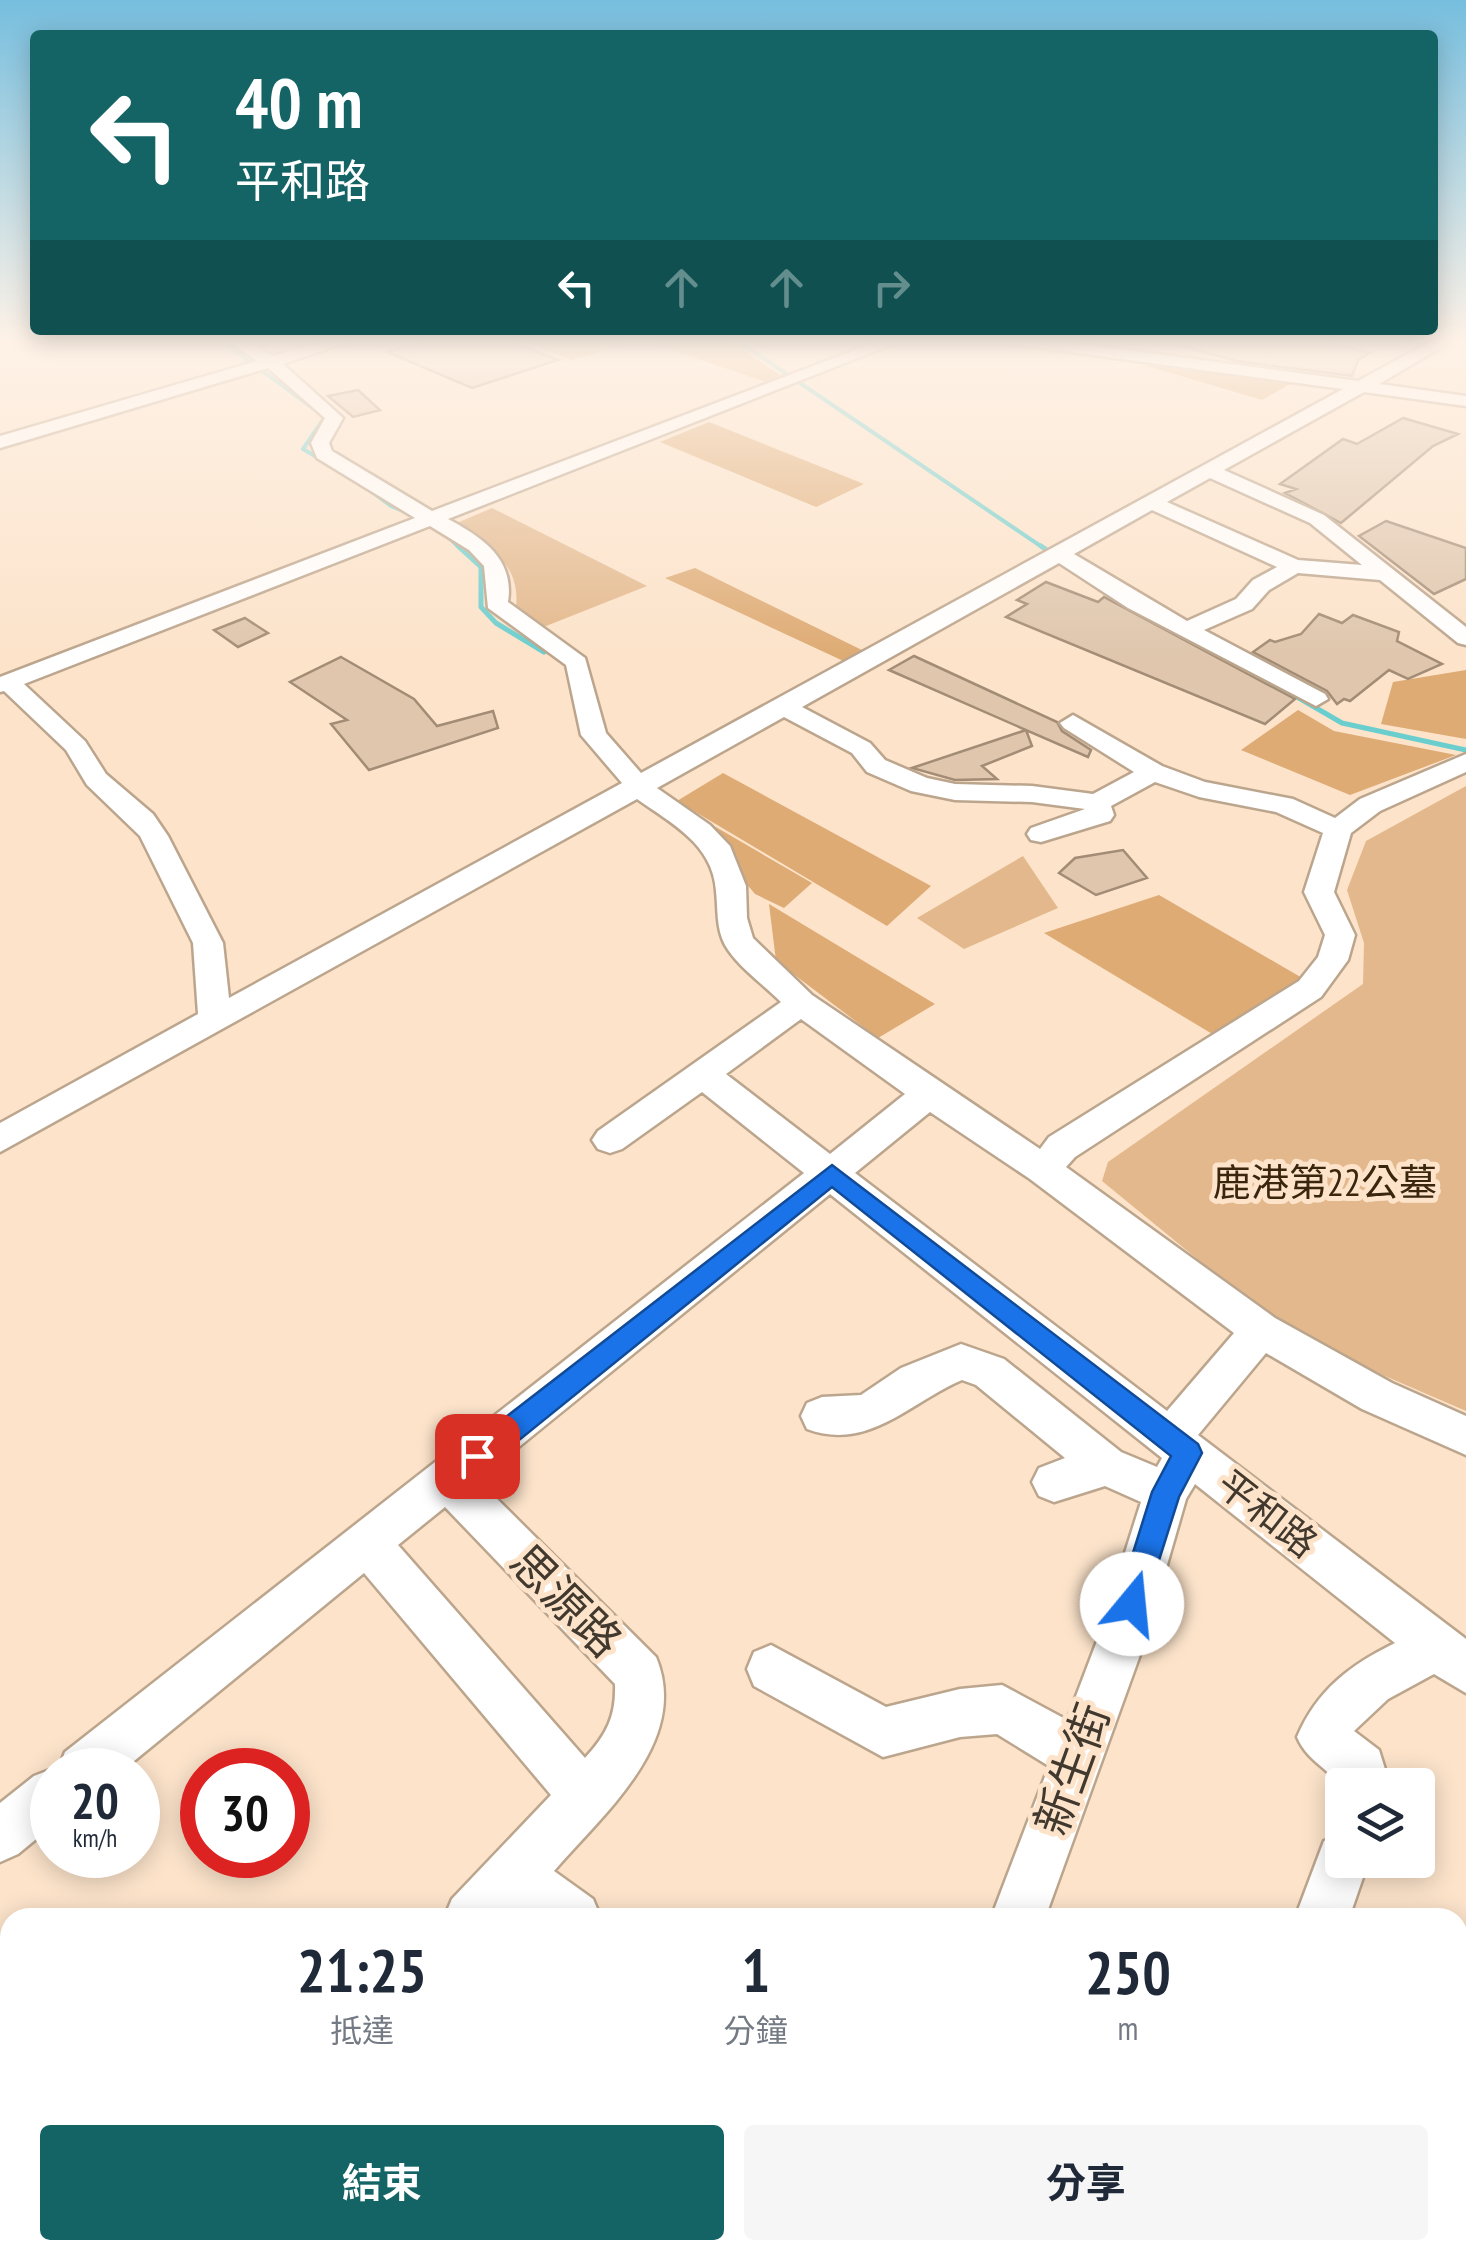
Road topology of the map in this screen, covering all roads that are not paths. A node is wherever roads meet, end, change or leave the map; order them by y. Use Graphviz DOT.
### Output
graph roads {
  1 [pos="321,444"];
  2 [pos="627,444"];
  3 [pos="1258,444"];
  4 [pos="1210,471"];
  5 [pos="1150,502"];
  6 [pos="426,522"];
  7 [pos="1059,554"];
  8 [pos="1294,566"];
  9 [pos="1388,574"];
  10 [pos="1185,630"];
  11 [pos="1466,638"];
  12 [pos="4,684"];
  13 [pos="1316,700"];
  14 [pos="784,707"];
  15 [pos="1073,723"];
  16 [pos="1466,762"];
  17 [pos="1154,772"];
  18 [pos="640,788"];
  19 [pos="1097,803"];
  20 [pos="1338,829"];
  21 [pos="1041,834"];
  22 [pos="800,1003"];
  23 [pos="214,1019"];
  24 [pos="702,1074"];
  25 [pos="928,1094"];
  26 [pos="0,1139"];
  27 [pos="610,1140"];
  28 [pos="1043,1169"];
  29 [pos="832,1174"];
  30 [pos="1261,1330"];
  31 [pos="822,1416"];
  32 [pos="1466,1436"];
  33 [pos="1175,1462"];
  34 [pos="1106,1466"];
  35 [pos="448,1480"];
  36 [pos="1054,1482"];
  37 [pos="368,1544"];
  38 [pos="1452,1658"];
  39 [pos="770,1669"];
  40 [pos="111,1748"];
  41 [pos="1076,1754"];
  42 [pos="1361,1768"];
  43 [pos="585,1796"];
  44 [pos="30,1812"];
  45 [pos="0,1836"];
  46 [pos="515,1875"];
  47 [pos="1336,1878"];
  48 [pos="481,1908"];
  49 [pos="560,1908"];
  50 [pos="1022,1908"];
  51 [pos="1326,1908"];
  1 -- 6 [label="street"];
  2 -- 6 [label="street"];
  3 -- 4 [label="street"];
  4 -- 5 [label="street"];
  4 -- 9 [label="street"];
  5 -- 7 [label="street"];
  5 -- 8 [label="street"];
  6 -- 12 [label="street"];
  6 -- 18 [label="street"];
  7 -- 10 [label="street"];
  7 -- 14 [label="street"];
  8 -- 9 [label="street"];
  8 -- 10 [label="street"];
  9 -- 11 [label="street"];
  10 -- 13 [label="street"];
  12 -- 23 [label="street"];
  14 -- 18 [label="street"];
  14 -- 19 [label="street"];
  15 -- 17 [label="street"];
  16 -- 20 [label="street"];
  17 -- 19 [label="street"];
  17 -- 20 [label="street"];
  18 -- 22 [label="street"];
  18 -- 23 [label="street"];
  19 -- 21 [label="street"];
  20 -- 28 [label="street"];
  22 -- 24 [label="street"];
  22 -- 25 [label="street"];
  23 -- 26 [label="street"];
  24 -- 27 [label="street"];
  24 -- 29 [label="street, 平和路"];
  25 -- 28 [label="street"];
  25 -- 29 [label="street"];
  28 -- 30 [label="street"];
  29 -- 33 [label="street, 平和路"];
  29 -- 35 [label="street"];
  30 -- 32 [label="street"];
  30 -- 33 [label="street"];
  31 -- 34 [label="street"];
  33 -- 34 [label="street"];
  33 -- 38 [label="street, 平和路"];
  33 -- 41 [label="street, 新生街"];
  34 -- 36 [label="street"];
  35 -- 37 [label="street"];
  35 -- 43 [label="street, 思源路"];
  37 -- 40 [label="street"];
  37 -- 43 [label="street"];
  38 -- 42 [label="street"];
  39 -- 41 [label="street"];
  41 -- 50 [label="street, 新生街"];
  43 -- 46 [label="street, 思源路"];
  44 -- 45 [label="street"];
  46 -- 48 [label="street, 思源路"];
  46 -- 49 [label="street"];
  47 -- 51 [label="street"];
}
